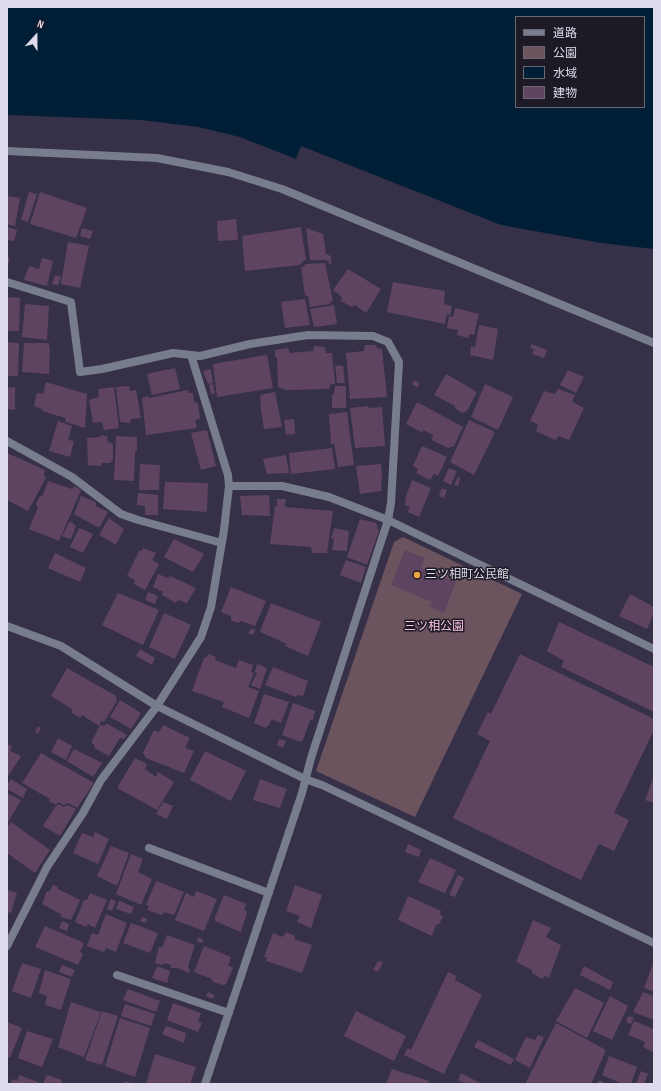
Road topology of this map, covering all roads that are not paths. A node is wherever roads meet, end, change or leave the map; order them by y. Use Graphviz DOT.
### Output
graph roads {
  1 [pos="7,151"];
  2 [pos="7,282"];
  3 [pos="654,343"];
  4 [pos="191,355"];
  5 [pos="7,441"];
  6 [pos="229,486"];
  7 [pos="388,520"];
  8 [pos="222,543"];
  9 [pos="7,626"];
  10 [pos="654,649"];
  11 [pos="157,706"];
  12 [pos="305,779"];
  13 [pos="149,848"];
  14 [pos="269,893"];
  15 [pos="654,943"];
  16 [pos="7,946"];
  17 [pos="117,975"];
  18 [pos="229,1013"];
  19 [pos="205,1084"];
  1 -- 3 [label="street"];
  2 -- 4 [label="street"];
  4 -- 6 [label="street"];
  4 -- 7 [label="street"];
  5 -- 8 [label="street"];
  6 -- 7 [label="street"];
  6 -- 8 [label="street"];
  7 -- 10 [label="street"];
  7 -- 12 [label="street"];
  8 -- 11 [label="street"];
  9 -- 11 [label="street"];
  11 -- 12 [label="street"];
  11 -- 16 [label="street"];
  12 -- 14 [label="street"];
  12 -- 15 [label="street"];
  13 -- 14 [label="street"];
  14 -- 18 [label="street"];
  17 -- 18 [label="street"];
  18 -- 19 [label="street"];
}
